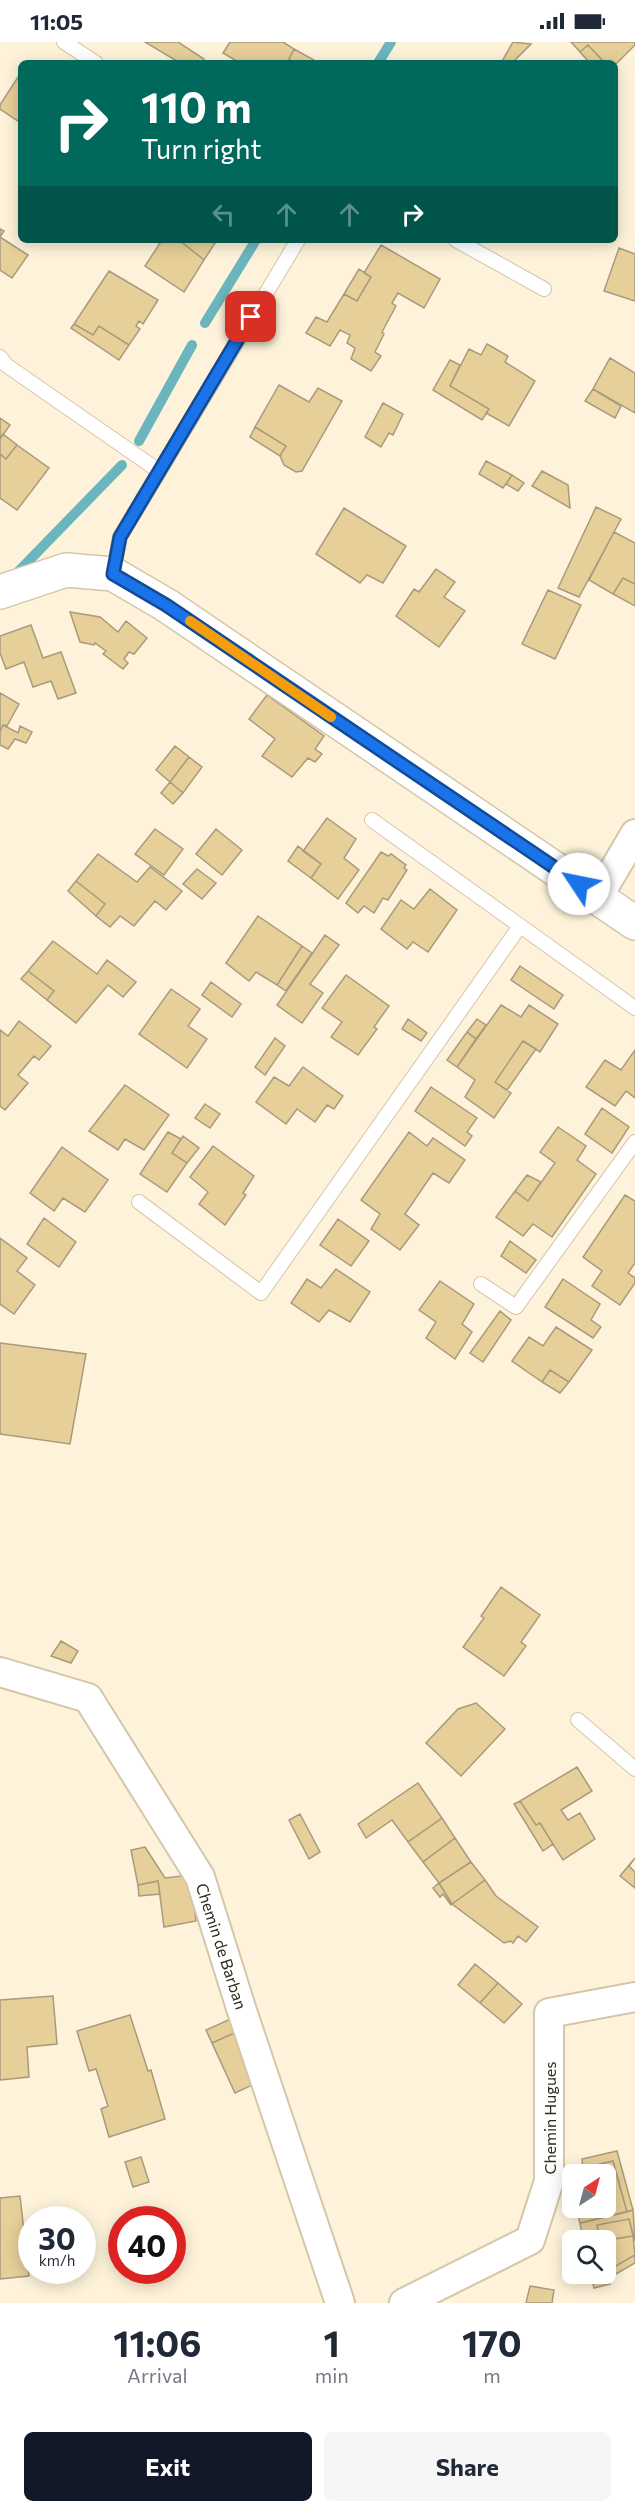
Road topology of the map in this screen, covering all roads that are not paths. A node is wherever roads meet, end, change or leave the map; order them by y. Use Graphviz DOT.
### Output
graph roads {
  1 [pos="63,42"];
  2 [pos="91,60"];
  3 [pos="296,243"];
  4 [pos="461,243"];
  5 [pos="544,289"];
  6 [pos="0,357"];
  7 [pos="159,471"];
  8 [pos="113,574"];
  9 [pos="13,588"];
  10 [pos="372,820"];
  11 [pos="635,834"];
  12 [pos="598,897"];
  13 [pos="635,923"];
  14 [pos="519,926"];
  15 [pos="635,1008"];
  16 [pos="635,1143"];
  17 [pos="139,1202"];
  18 [pos="480,1284"];
  19 [pos="0,1672"];
  20 [pos="578,1720"];
  21 [pos="635,1769"];
  22 [pos="635,1996"];
  23 [pos="340,2303"];
  24 [pos="404,2303"];
  1 -- 2 [label="lane"];
  3 -- 7 [label="lane"];
  4 -- 5 [label="lane"];
  6 -- 7 [label="lane"];
  7 -- 8 [label="lane"];
  8 -- 9 [label="street"];
  8 -- 12 [label="street"];
  10 -- 14 [label="lane"];
  11 -- 12 [label="street"];
  12 -- 13 [label="street"];
  14 -- 15 [label="lane"];
  14 -- 17 [label="lane"];
  16 -- 18 [label="lane"];
  19 -- 23 [label="street, Chemin de Barban"];
  20 -- 21 [label="lane"];
  22 -- 24 [label="street, Chemin Hugues"];
}
